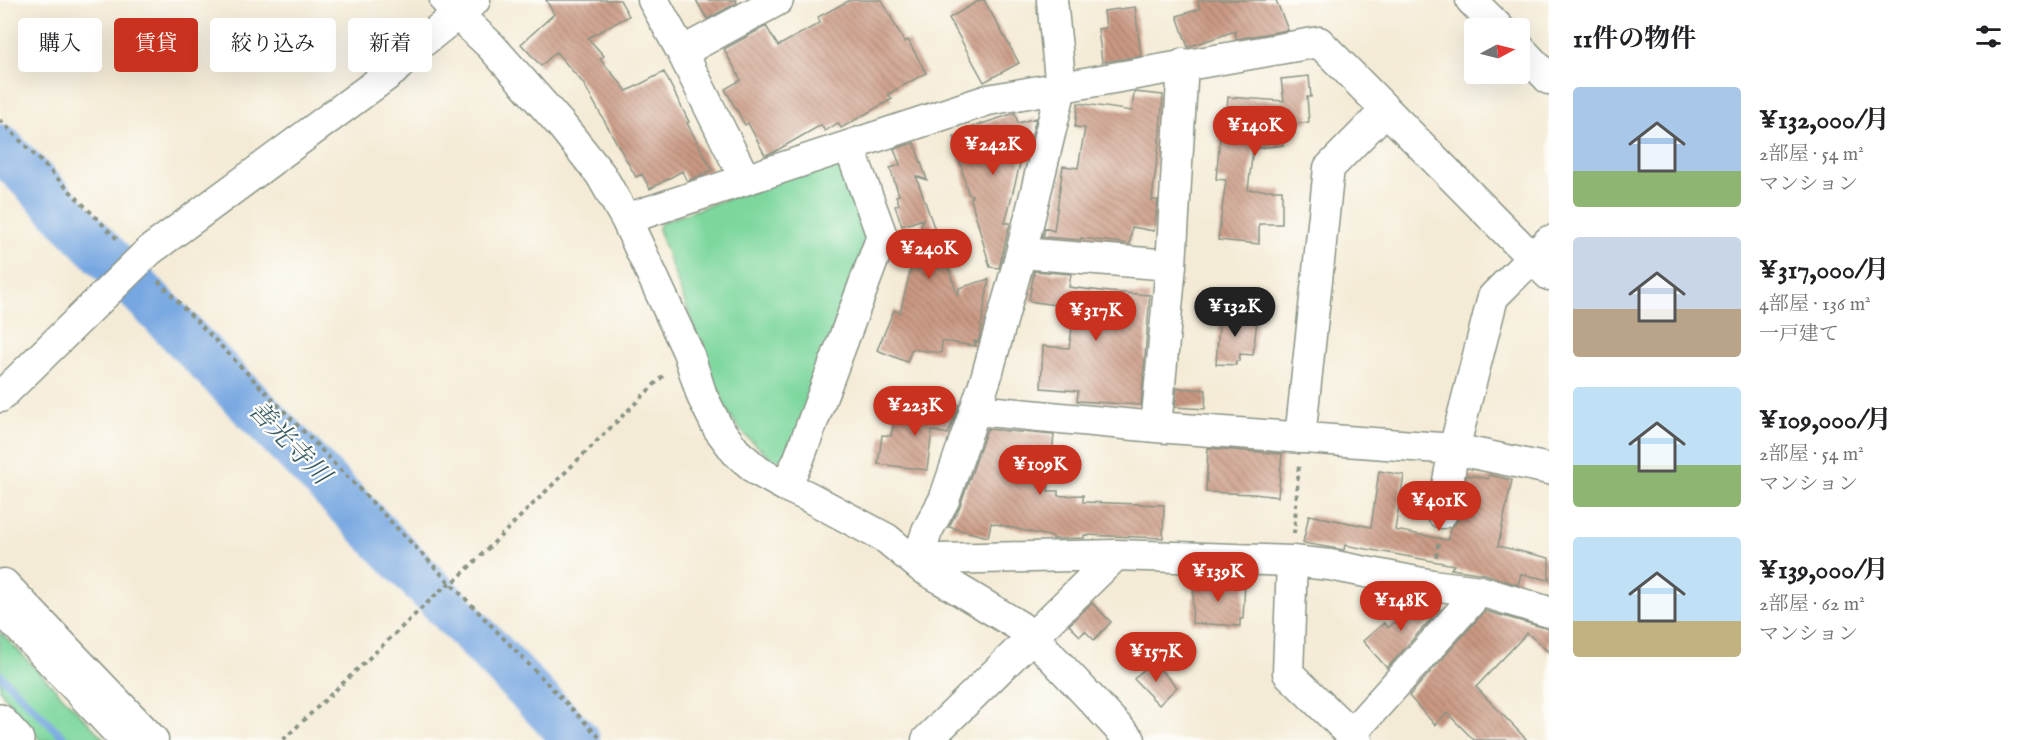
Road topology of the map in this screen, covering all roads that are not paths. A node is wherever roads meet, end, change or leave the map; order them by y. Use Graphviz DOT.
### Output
graph roads {
  1 [pos="653,0"];
  2 [pos="778,0"];
  3 [pos="1471,0"];
  4 [pos="1056,1"];
  5 [pos="459,5"];
  6 [pos="1489,18"];
  7 [pos="682,52"];
  8 [pos="1530,59"];
  9 [pos="1183,64"];
  10 [pos="1549,79"];
  11 [pos="1061,88"];
  12 [pos="1386,110"];
  13 [pos="849,146"];
  14 [pos="745,179"];
  15 [pos="626,219"];
  16 [pos="1021,252"];
  17 [pos="1544,258"];
  18 [pos="1171,265"];
  19 [pos="0,397"];
  20 [pos="976,410"];
  21 [pos="1156,427"];
  22 [pos="1300,438"];
  23 [pos="1454,449"];
  24 [pos="1549,469"];
  25 [pos="785,486"];
  26 [pos="1442,513"];
  27 [pos="1116,555"];
  28 [pos="1292,561"];
  29 [pos="921,567"];
  30 [pos="0,588"];
  31 [pos="1480,591"];
  32 [pos="0,605"];
  33 [pos="1549,612"];
  34 [pos="1034,637"];
  35 [pos="0,721"];
  36 [pos="1354,737"];
  37 [pos="16,740"];
  38 [pos="128,740"];
  39 [pos="153,740"];
  40 [pos="927,740"];
  41 [pos="1130,740"];
  1 -- 7 [label="street"];
  2 -- 7 [label="street"];
  3 -- 6 [label="street"];
  4 -- 11 [label="street"];
  5 -- 15 [label="street"];
  5 -- 19 [label="street"];
  7 -- 14 [label="street"];
  8 -- 10 [label="street"];
  9 -- 11 [label="street"];
  9 -- 12 [label="street"];
  9 -- 18 [label="street"];
  11 -- 13 [label="street"];
  11 -- 16 [label="street"];
  12 -- 17 [label="street"];
  12 -- 22 [label="street"];
  13 -- 14 [label="street"];
  13 -- 25 [label="street"];
  14 -- 15 [label="street"];
  15 -- 25 [label="street"];
  16 -- 18 [label="street"];
  16 -- 20 [label="street"];
  17 -- 23 [label="street"];
  18 -- 21 [label="street"];
  20 -- 21 [label="street"];
  20 -- 29 [label="street"];
  21 -- 22 [label="street"];
  22 -- 23 [label="street"];
  23 -- 24 [label="street"];
  23 -- 26 [label="street"];
  25 -- 29 [label="street"];
  27 -- 28 [label="street"];
  27 -- 29 [label="street"];
  27 -- 34 [label="street"];
  28 -- 31 [label="street"];
  28 -- 36 [label="street"];
  29 -- 34 [label="street"];
  30 -- 39 [label="street"];
  31 -- 33 [label="street"];
  31 -- 36 [label="street"];
  32 -- 38 [label="highway"];
  34 -- 40 [label="street"];
  34 -- 41 [label="street"];
  35 -- 37 [label="highway"];
}
